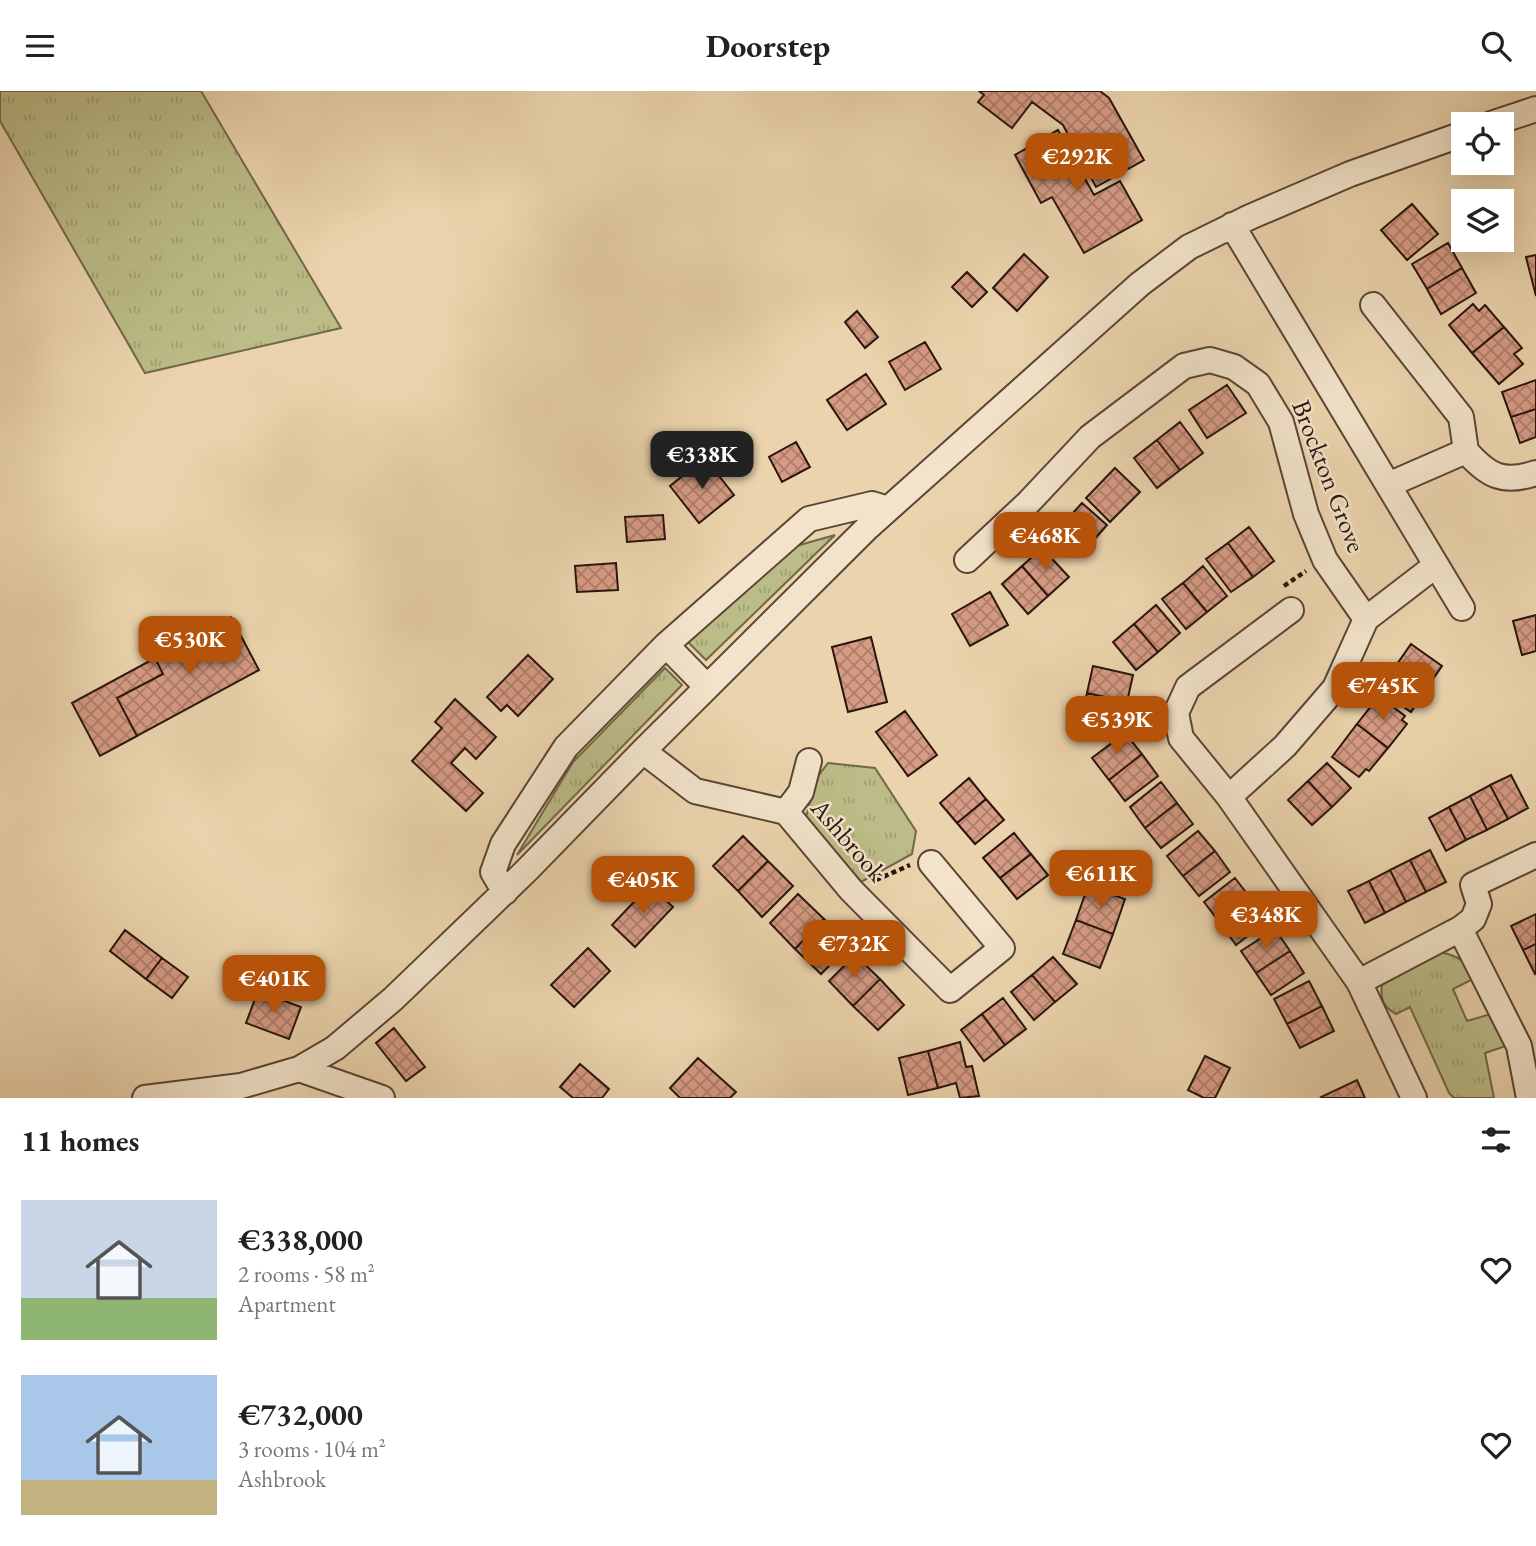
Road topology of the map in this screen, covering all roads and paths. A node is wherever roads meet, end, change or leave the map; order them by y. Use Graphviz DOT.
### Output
graph roads {
  1 [pos="1536,109"];
  2 [pos="1514,116"];
  3 [pos="1451,138"];
  4 [pos="1232,225"];
  5 [pos="1373,305"];
  6 [pos="1466,451"];
  7 [pos="1530,475"];
  8 [pos="1388,485"];
  9 [pos="888,509"];
  10 [pos="967,559"];
  11 [pos="1325,560"];
  12 [pos="1435,566"];
  13 [pos="1462,608"];
  14 [pos="1291,610"];
  15 [pos="1366,619"];
  16 [pos="666,645"];
  17 [pos="707,687"];
  18 [pos="643,751"];
  19 [pos="809,761"];
  20 [pos="1229,797"];
  21 [pos="786,812"];
  22 [pos="1536,855"];
  23 [pos="931,863"];
  24 [pos="850,890"];
  25 [pos="505,892"];
  26 [pos="1460,929"];
  27 [pos="1359,982"];
  28 [pos="299,1069"];
  29 [pos="242,1092"];
  30 [pos="145,1098"];
  31 [pos="382,1098"];
  32 [pos="1415,1098"];
  33 [pos="1529,1098"];
  1 -- 2 [label="street"];
  3 -- 4 [label="street"];
  4 -- 8 [label="street"];
  4 -- 9 [label="street"];
  5 -- 6 [label="street"];
  6 -- 7 [label="street"];
  6 -- 8 [label="street"];
  8 -- 12 [label="street"];
  9 -- 16 [label="street"];
  9 -- 17 [label="street"];
  10 -- 11 [label="street, Brockton Grove"];
  11 -- 14 [label="path"];
  11 -- 15 [label="street, Brockton Grove"];
  12 -- 13 [label="street"];
  12 -- 15 [label="street"];
  14 -- 20 [label="street"];
  15 -- 20 [label="street"];
  16 -- 17 [label="street"];
  16 -- 25 [label="street"];
  17 -- 18 [label="street"];
  18 -- 21 [label="street, Ashbrook"];
  18 -- 25 [label="street"];
  19 -- 21 [label="street, Ashbrook"];
  20 -- 27 [label="street"];
  21 -- 24 [label="street, Ashbrook"];
  22 -- 26 [label="street"];
  23 -- 24 [label="path"];
  23 -- 24 [label="street, Ashbrook"];
  25 -- 28 [label="street"];
  26 -- 27 [label="street"];
  26 -- 33 [label="street"];
  27 -- 32 [label="street"];
  28 -- 29 [label="street"];
  28 -- 31 [label="street"];
  29 -- 30 [label="street"];
}
